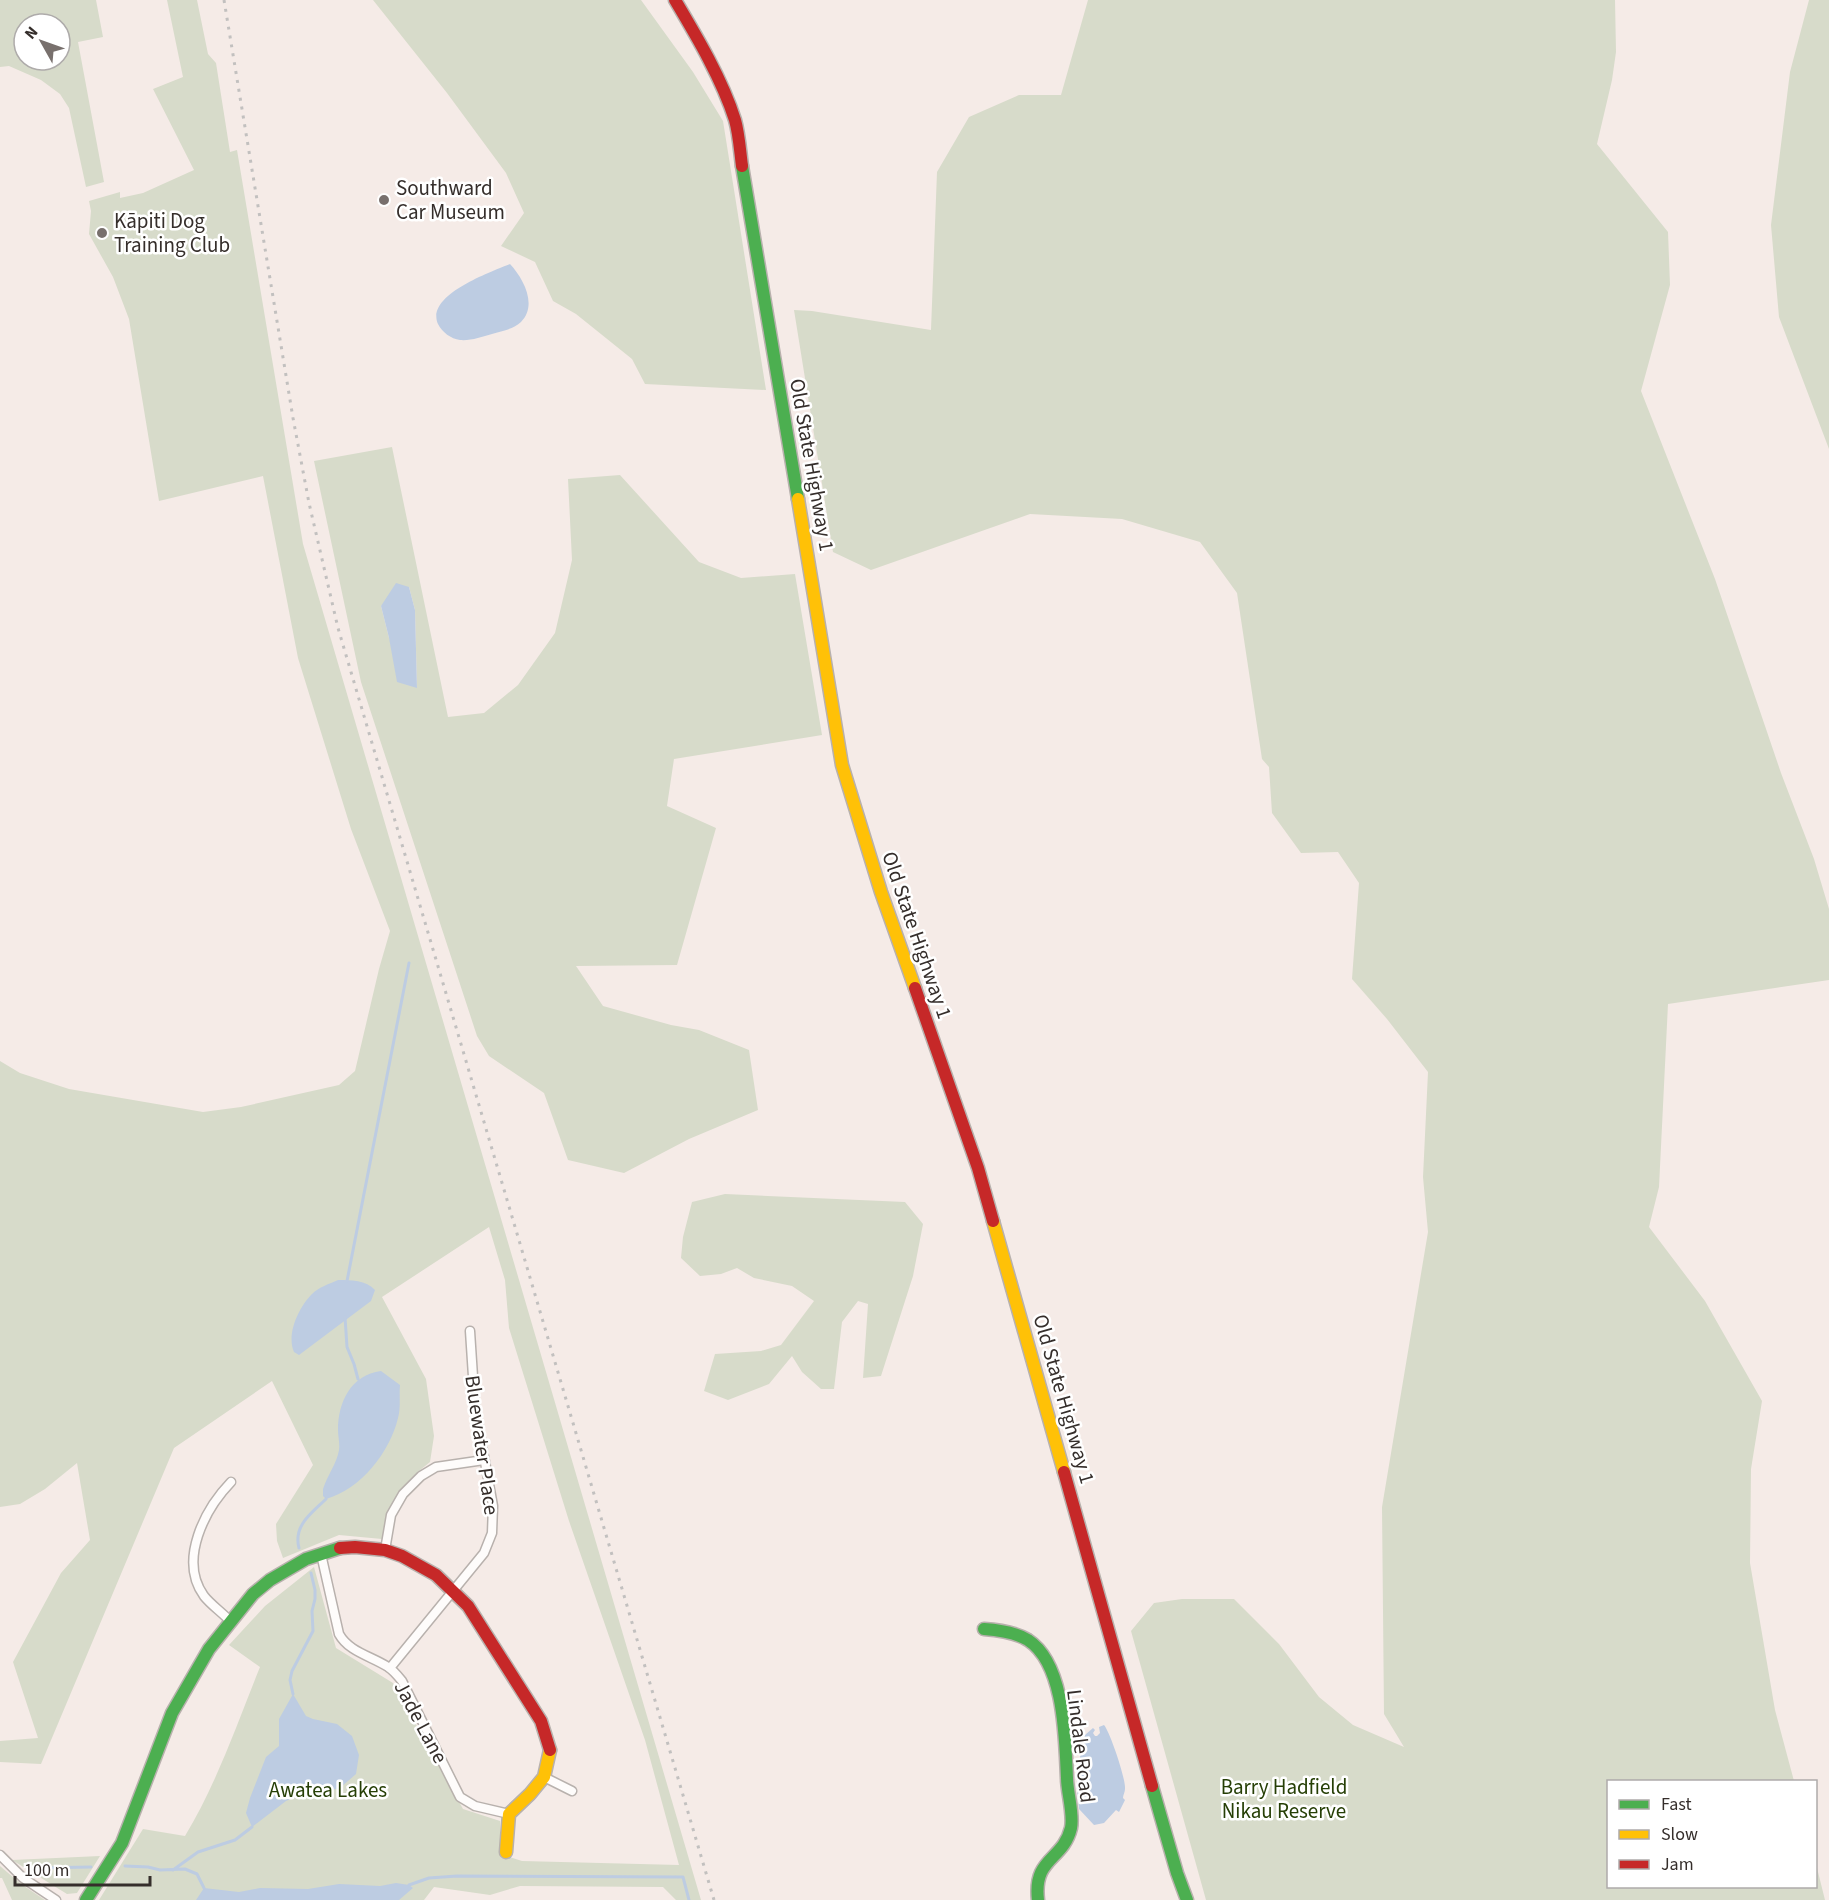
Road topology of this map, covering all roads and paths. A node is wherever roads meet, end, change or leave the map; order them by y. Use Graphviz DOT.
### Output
graph roads {
  1 [pos="675,0"];
  2 [pos="470,1331"];
  3 [pos="484,1460"];
  4 [pos="231,1482"];
  5 [pos="385,1550"];
  6 [pos="321,1554"];
  7 [pos="453,1590"];
  8 [pos="231,1622"];
  9 [pos="984,1629"];
  10 [pos="390,1668"];
  11 [pos="544,1777"];
  12 [pos="572,1791"];
  13 [pos="509,1814"];
  14 [pos="506,1852"];
  15 [pos="0,1855"];
  16 [pos="1178,1873"];
  17 [pos="56,1900"];
  18 [pos="86,1900"];
  19 [pos="1038,1900"];
  20 [pos="1180,1900"];
  21 [pos="1187,1900"];
  1 -- 16 [label="main road, Old State Highway 1"];
  2 -- 3 [label="street, Bluewater Place"];
  3 -- 5 [label="street"];
  3 -- 7 [label="street, Bluewater Place"];
  4 -- 8 [label="street"];
  5 -- 6 [label="main road"];
  5 -- 7 [label="main road"];
  6 -- 8 [label="main road"];
  6 -- 10 [label="street, Jade Lane"];
  7 -- 10 [label="street, Bluewater Place"];
  7 -- 11 [label="main road"];
  8 -- 18 [label="main road"];
  9 -- 19 [label="main road, Lindale Road"];
  10 -- 13 [label="street, Jade Lane"];
  11 -- 12 [label="street"];
  11 -- 13 [label="main road"];
  13 -- 14 [label="main road"];
  15 -- 17 [label="street"];
  16 -- 20 [label="main road, Old State Highway 1"];
  16 -- 21 [label="main road, Old State Highway 1"];
}
